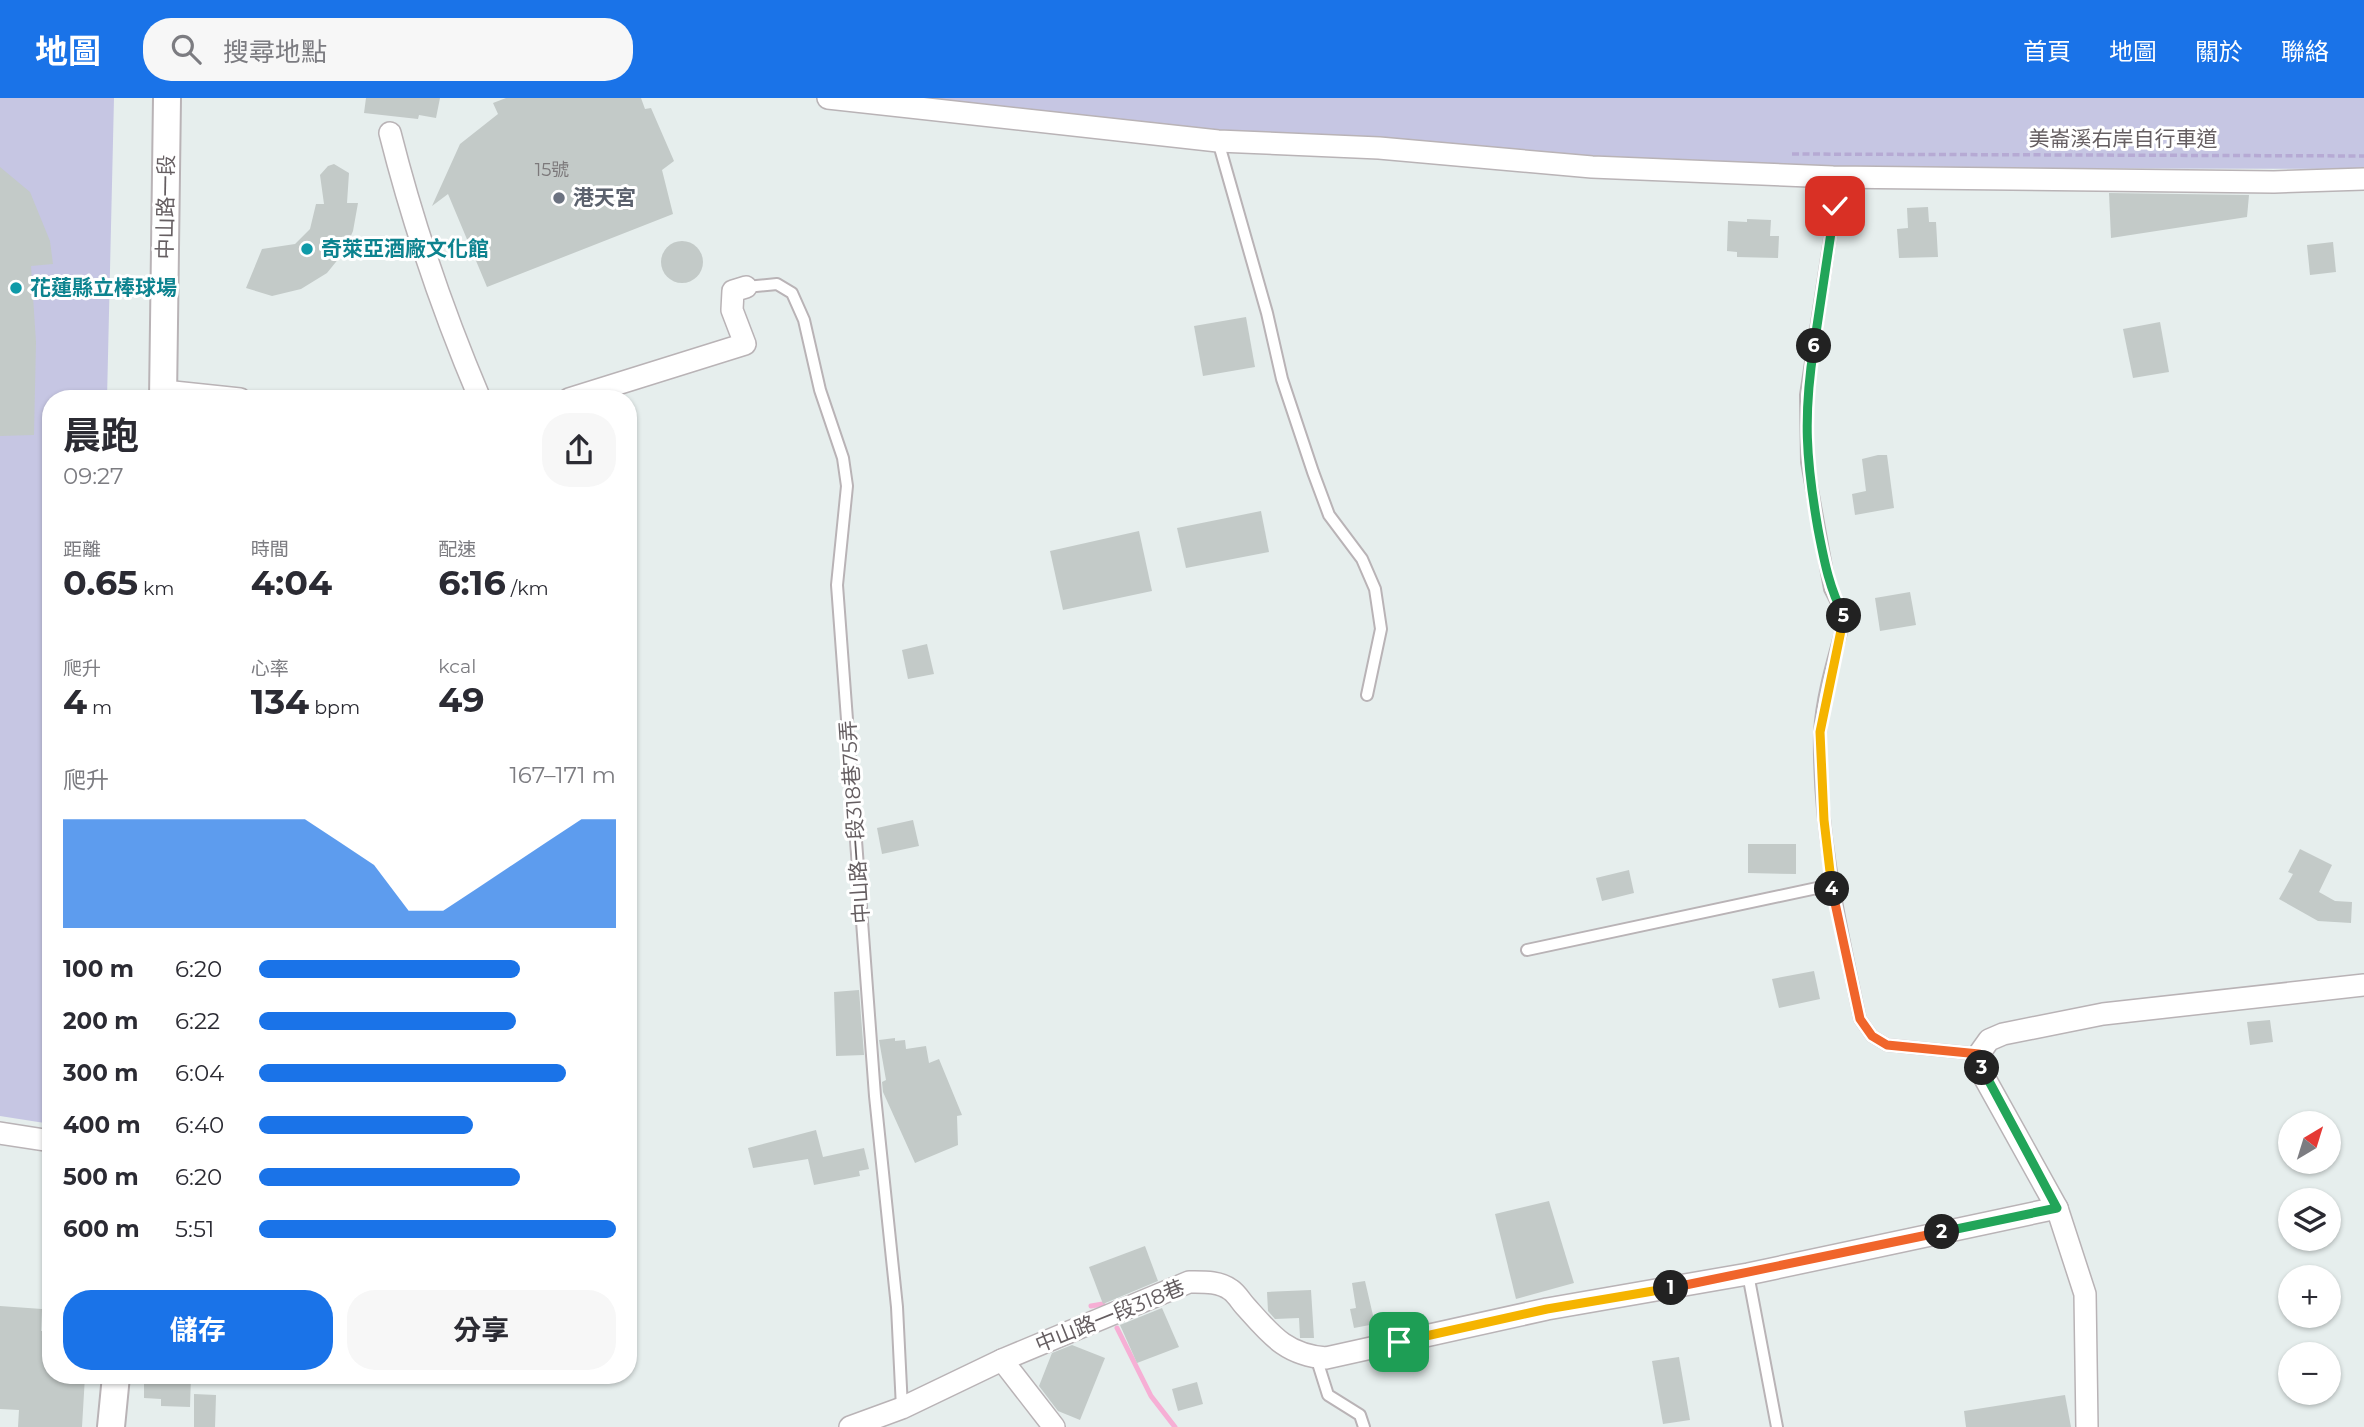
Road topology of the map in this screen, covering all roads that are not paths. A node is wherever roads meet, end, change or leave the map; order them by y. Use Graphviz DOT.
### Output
graph roads {
  1 [pos="167,98"];
  2 [pos="828,98"];
  3 [pos="390,132"];
  4 [pos="1218,141"];
  5 [pos="1833,177"];
  6 [pos="2364,179"];
  7 [pos="746,287"];
  8 [pos="164,390"];
  9 [pos="476,390"];
  10 [pos="598,390"];
  11 [pos="1367,695"];
  12 [pos="1831,885"];
  13 [pos="1527,950"];
  14 [pos="2364,985"];
  15 [pos="1979,1054"];
  16 [pos="0,1133"];
  17 [pos="42,1140"];
  18 [pos="2057,1208"];
  19 [pos="1748,1274"];
  20 [pos="1316,1357"];
  21 [pos="1002,1360"];
  22 [pos="115,1384"];
  23 [pos="893,1416"];
  24 [pos="111,1427"];
  25 [pos="850,1427"];
  26 [pos="1054,1427"];
  27 [pos="1364,1427"];
  28 [pos="1777,1427"];
  29 [pos="2087,1427"];
  1 -- 8 [label="street, 中山路一段"];
  2 -- 4 [label="street"];
  3 -- 9 [label="street"];
  4 -- 5 [label="street"];
  4 -- 11 [label="lane"];
  5 -- 6 [label="street"];
  5 -- 12 [label="lane"];
  7 -- 10 [label="street"];
  7 -- 23 [label="lane, 中山路一段318巷75弄"];
  12 -- 13 [label="lane"];
  12 -- 15 [label="lane"];
  14 -- 15 [label="street"];
  15 -- 18 [label="street"];
  16 -- 17 [label="street"];
  18 -- 19 [label="street"];
  18 -- 29 [label="street"];
  19 -- 20 [label="street"];
  19 -- 28 [label="lane"];
  20 -- 21 [label="street, 中山路一段318巷"];
  20 -- 27 [label="lane"];
  21 -- 23 [label="street, 中山路一段318巷"];
  21 -- 26 [label="street"];
  22 -- 24 [label="street"];
  23 -- 25 [label="street, 中山路一段318巷"];
}
